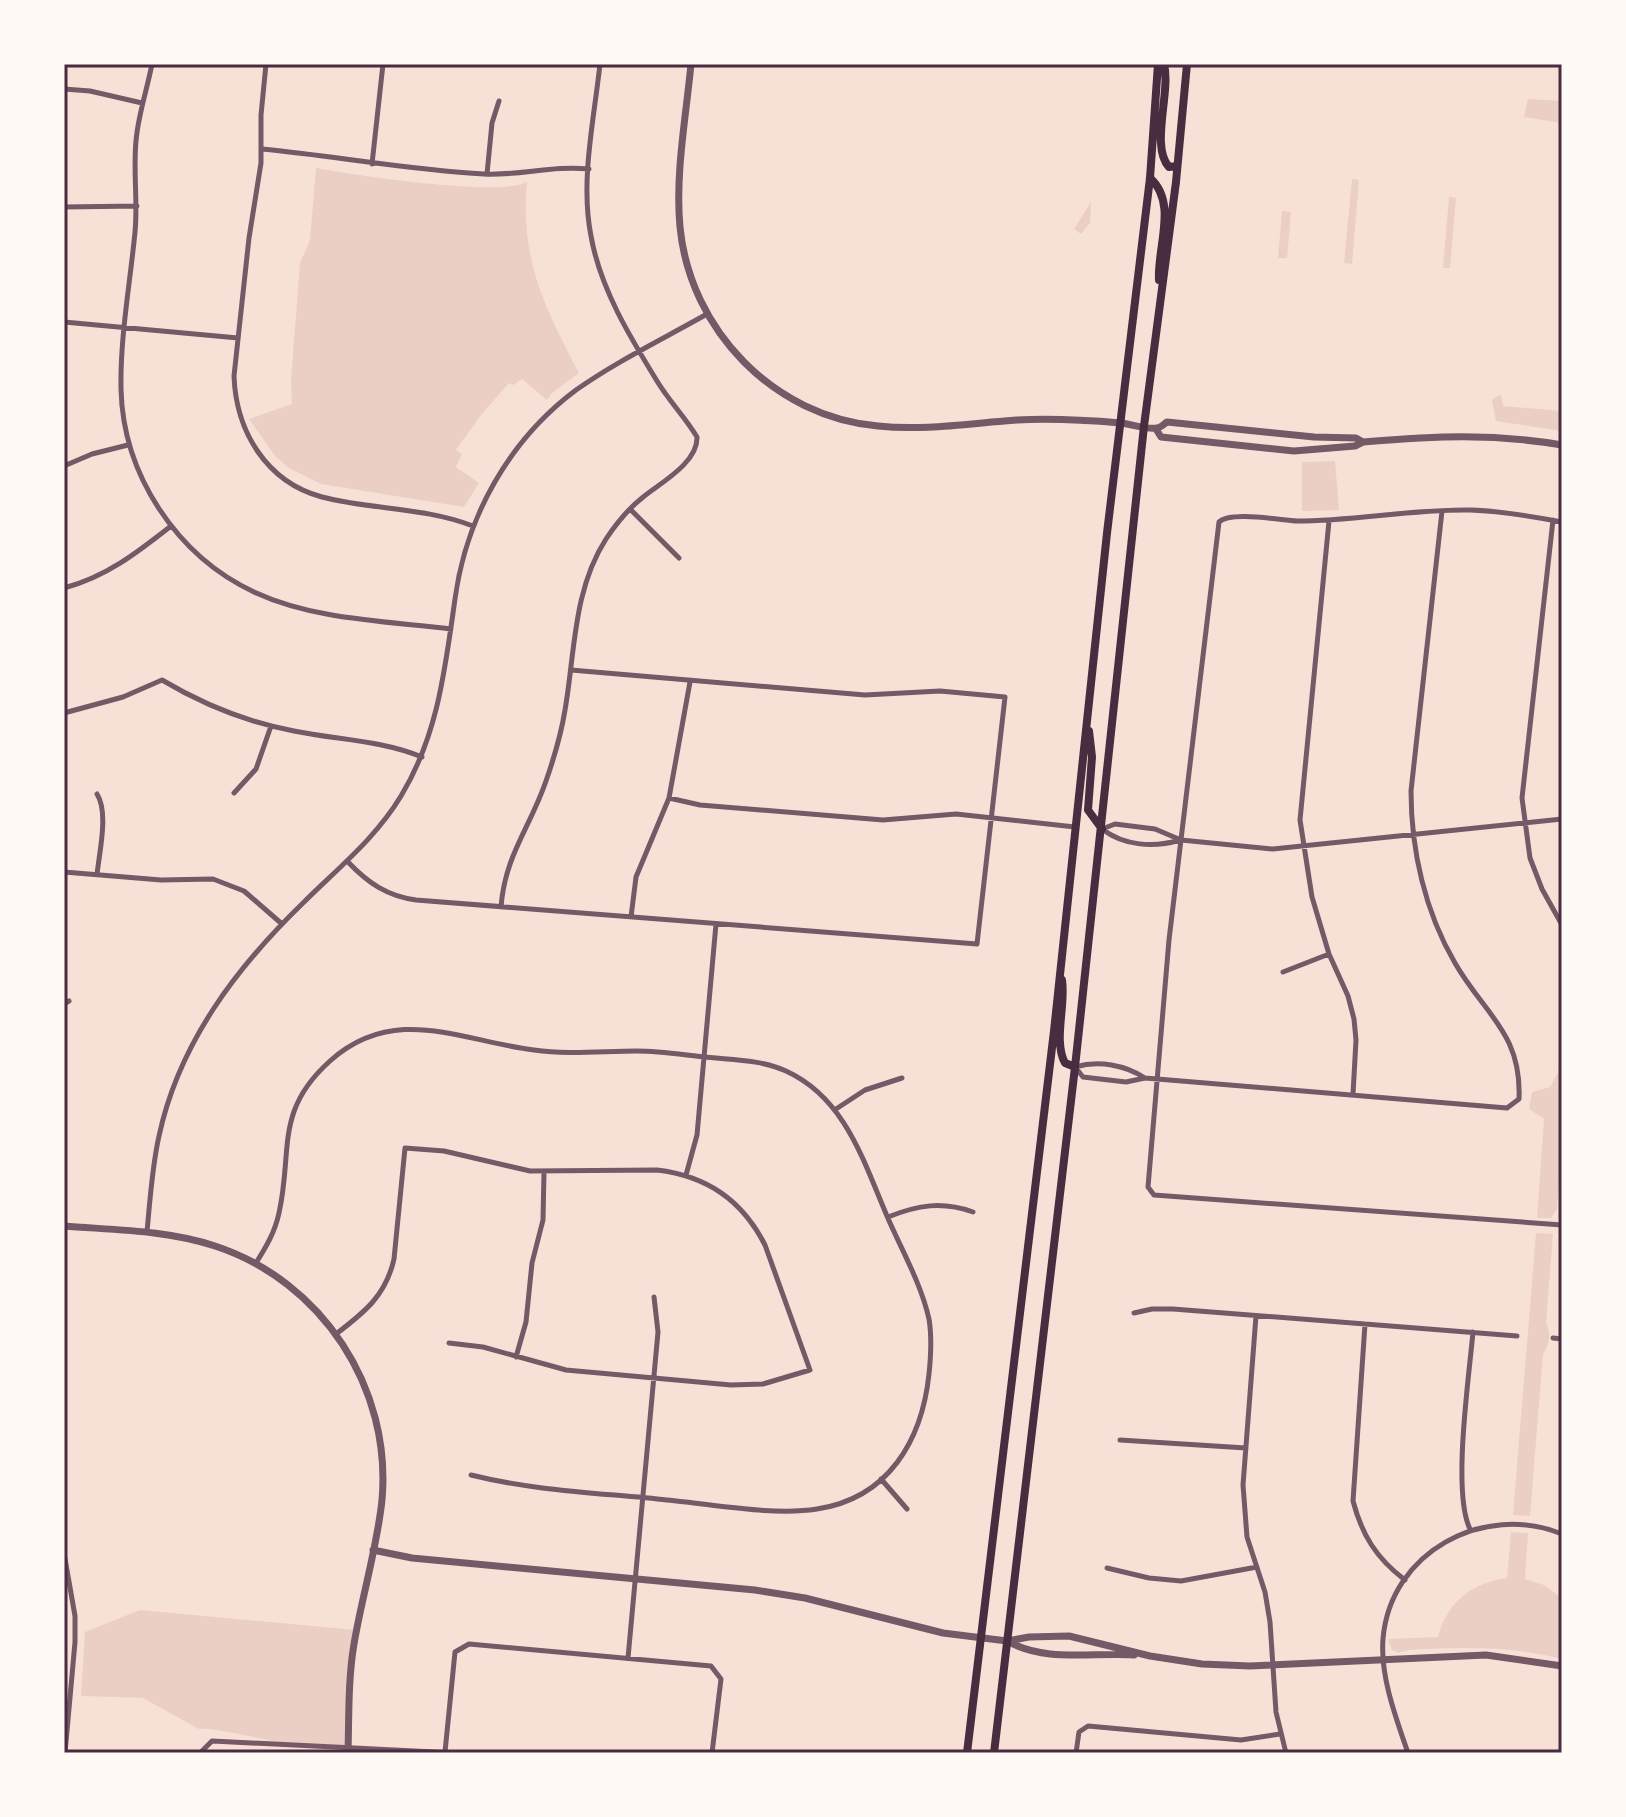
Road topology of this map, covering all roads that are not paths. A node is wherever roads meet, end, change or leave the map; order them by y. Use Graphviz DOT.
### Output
graph roads {
  1 [pos="152,64"];
  2 [pos="266,64"];
  3 [pos="383,64"];
  4 [pos="600,64"];
  5 [pos="691,64"];
  6 [pos="1158,64"];
  7 [pos="1164,64"];
  8 [pos="1187,64"];
  9 [pos="64,89"];
  10 [pos="499,101"];
  11 [pos="142,103"];
  12 [pos="262,149"];
  13 [pos="372,164"];
  14 [pos="1177,166"];
  15 [pos="589,169"];
  16 [pos="487,174"];
  17 [pos="1150,178"];
  18 [pos="137,206"];
  19 [pos="64,207"];
  20 [pos="1161,296"];
  21 [pos="707,314"];
  22 [pos="64,322"];
  23 [pos="125,327"];
  24 [pos="238,338"];
  25 [pos="641,351"];
  26 [pos="1120,423"];
  27 [pos="1144,426"];
  28 [pos="1156,429"];
  29 [pos="1363,442"];
  30 [pos="128,445"];
  31 [pos="1562,445"];
  32 [pos="64,466"];
  33 [pos="630,509"];
  34 [pos="1442,511"];
  35 [pos="1553,520"];
  36 [pos="1329,521"];
  37 [pos="1562,522"];
  38 [pos="171,526"];
  39 [pos="473,526"];
  40 [pos="679,558"];
  41 [pos="64,588"];
  42 [pos="451,629"];
  43 [pos="571,670"];
  44 [pos="690,682"];
  45 [pos="64,713"];
  46 [pos="1087,721"];
  47 [pos="271,726"];
  48 [pos="422,757"];
  49 [pos="234,793"];
  50 [pos="97,794"];
  51 [pos="669,798"];
  52 [pos="991,819"];
  53 [pos="1562,819"];
  54 [pos="1525,823"];
  55 [pos="1075,827"];
  56 [pos="1102,829"];
  57 [pos="1413,836"];
  58 [pos="1181,840"];
  59 [pos="1304,847"];
  60 [pos="348,862"];
  61 [pos="64,872"];
  62 [pos="97,875"];
  63 [pos="501,907"];
  64 [pos="631,917"];
  65 [pos="282,924"];
  66 [pos="716,924"];
  67 [pos="1562,925"];
  68 [pos="1329,954"];
  69 [pos="1060,963"];
  70 [pos="1283,972"];
  71 [pos="704,1057"];
  72 [pos="1075,1067"];
  73 [pos="902,1078"];
  74 [pos="1145,1078"];
  75 [pos="1157,1080"];
  76 [pos="1353,1094"];
  77 [pos="836,1109"];
  78 [pos="544,1172"];
  79 [pos="686,1175"];
  80 [pos="973,1212"];
  81 [pos="888,1217"];
  82 [pos="1562,1224"];
  83 [pos="64,1226"];
  84 [pos="147,1233"];
  85 [pos="256,1263"];
  86 [pos="654,1297"];
  87 [pos="1134,1313"];
  88 [pos="1256,1316"];
  89 [pos="1365,1324"];
  90 [pos="1473,1332"];
  91 [pos="336,1334"];
  92 [pos="1517,1336"];
  93 [pos="1553,1338"];
  94 [pos="1562,1339"];
  95 [pos="449,1343"];
  96 [pos="516,1357"];
  97 [pos="654,1378"];
  98 [pos="1120,1440"];
  99 [pos="1246,1448"];
  100 [pos="471,1475"];
  101 [pos="881,1479"];
  102 [pos="643,1497"];
  103 [pos="907,1509"];
  104 [pos="1470,1529"];
  105 [pos="1562,1534"];
  106 [pos="373,1550"];
  107 [pos="64,1553"];
  108 [pos="65,1566"];
  109 [pos="1257,1567"];
  110 [pos="1107,1568"];
  111 [pos="636,1579"];
  112 [pos="1405,1580"];
  113 [pos="979,1638"];
  114 [pos="1007,1641"];
  115 [pos="1150,1656"];
  116 [pos="628,1658"];
  117 [pos="1383,1658"];
  118 [pos="1272,1665"];
  119 [pos="1562,1666"];
  120 [pos="1280,1734"];
  121 [pos="65,1737"];
  122 [pos="348,1750"];
  123 [pos="445,1752"];
  124 [pos="65,1753"];
  125 [pos="200,1753"];
  126 [pos="455,1753"];
  127 [pos="712,1753"];
  128 [pos="967,1753"];
  129 [pos="994,1753"];
  130 [pos="1076,1753"];
  131 [pos="1286,1753"];
  132 [pos="1408,1753"];
  1 -- 11 [label="street"];
  2 -- 12 [label="street"];
  3 -- 13 [label="street"];
  4 -- 15 [label="street"];
  5 -- 21 [label="street"];
  6 -- 17 [label="main road"];
  7 -- 14 [label="main road"];
  8 -- 14 [label="main road"];
  9 -- 11 [label="street"];
  10 -- 16 [label="street"];
  11 -- 18 [label="street"];
  12 -- 13 [label="street"];
  12 -- 24 [label="street"];
  13 -- 16 [label="street"];
  14 -- 20 [label="main road"];
  15 -- 16 [label="street"];
  15 -- 25 [label="street"];
  17 -- 20 [label="main road"];
  17 -- 26 [label="main road"];
  18 -- 19 [label="street"];
  18 -- 23 [label="street"];
  20 -- 27 [label="main road"];
  21 -- 25 [label="street"];
  21 -- 26 [label="street"];
  22 -- 23 [label="street"];
  23 -- 24 [label="street"];
  23 -- 30 [label="street"];
  24 -- 39 [label="street"];
  25 -- 33 [label="street"];
  25 -- 39 [label="street"];
  26 -- 27 [label="street"];
  26 -- 46 [label="main road"];
  27 -- 28 [label="street"];
  27 -- 56 [label="main road"];
  28 -- 29 [label="street"];
  28 -- 29 [label="street"];
  29 -- 31 [label="street"];
  30 -- 32 [label="street"];
  30 -- 38 [label="street"];
  33 -- 40 [label="street"];
  33 -- 43 [label="street"];
  34 -- 35 [label="street"];
  34 -- 36 [label="street"];
  34 -- 57 [label="street"];
  35 -- 37 [label="street"];
  35 -- 54 [label="street"];
  36 -- 58 [label="street"];
  36 -- 59 [label="street"];
  38 -- 41 [label="street"];
  38 -- 42 [label="street"];
  39 -- 42 [label="street"];
  42 -- 48 [label="street"];
  43 -- 44 [label="street"];
  43 -- 63 [label="street"];
  44 -- 51 [label="street"];
  44 -- 52 [label="street"];
  45 -- 47 [label="street"];
  46 -- 55 [label="main road"];
  46 -- 56 [label="main road"];
  47 -- 48 [label="street"];
  47 -- 49 [label="street"];
  48 -- 60 [label="street"];
  50 -- 62 [label="street"];
  51 -- 52 [label="street"];
  51 -- 64 [label="street"];
  52 -- 55 [label="street"];
  52 -- 66 [label="street"];
  53 -- 54 [label="street"];
  54 -- 57 [label="street"];
  54 -- 67 [label="street"];
  55 -- 69 [label="main road"];
  56 -- 58 [label="street"];
  56 -- 58 [label="street"];
  56 -- 72 [label="main road"];
  57 -- 59 [label="street"];
  57 -- 76 [label="street"];
  58 -- 59 [label="street"];
  58 -- 75 [label="street"];
  59 -- 68 [label="street"];
  60 -- 63 [label="street"];
  60 -- 65 [label="street"];
  61 -- 62 [label="street"];
  62 -- 65 [label="street"];
  63 -- 64 [label="street"];
  64 -- 66 [label="street"];
  65 -- 84 [label="street"];
  66 -- 71 [label="street"];
  68 -- 70 [label="street"];
  68 -- 76 [label="street"];
  69 -- 72 [label="main road"];
  69 -- 113 [label="main road"];
  71 -- 77 [label="street"];
  71 -- 79 [label="street"];
  71 -- 85 [label="street"];
  72 -- 74 [label="street"];
  72 -- 74 [label="street"];
  72 -- 114 [label="main road"];
  73 -- 77 [label="street"];
  74 -- 75 [label="street"];
  75 -- 76 [label="street"];
  75 -- 82 [label="street"];
  77 -- 81 [label="street"];
  78 -- 79 [label="street"];
  78 -- 91 [label="street"];
  78 -- 96 [label="street"];
  79 -- 97 [label="street"];
  80 -- 81 [label="street"];
  81 -- 101 [label="street"];
  83 -- 84 [label="street"];
  84 -- 85 [label="street"];
  85 -- 91 [label="street"];
  86 -- 97 [label="street"];
  87 -- 88 [label="street"];
  88 -- 89 [label="street"];
  88 -- 99 [label="street"];
  89 -- 90 [label="street"];
  89 -- 112 [label="street"];
  90 -- 92 [label="street"];
  90 -- 104 [label="street"];
  91 -- 106 [label="street"];
  93 -- 94 [label="street"];
  95 -- 96 [label="street"];
  96 -- 97 [label="street"];
  97 -- 102 [label="street"];
  98 -- 99 [label="street"];
  99 -- 109 [label="street"];
  100 -- 102 [label="street"];
  101 -- 102 [label="street"];
  101 -- 103 [label="street"];
  102 -- 111 [label="street"];
  104 -- 105 [label="street"];
  104 -- 112 [label="street"];
  106 -- 111 [label="street"];
  106 -- 122 [label="street"];
  107 -- 108 [label="street"];
  108 -- 121 [label="street"];
  109 -- 110 [label="street"];
  109 -- 118 [label="street"];
  111 -- 113 [label="street"];
  111 -- 116 [label="street"];
  112 -- 117 [label="street"];
  113 -- 114 [label="street"];
  113 -- 128 [label="main road"];
  114 -- 115 [label="street"];
  114 -- 115 [label="street"];
  114 -- 129 [label="main road"];
  115 -- 118 [label="street"];
  116 -- 123 [label="street"];
  116 -- 127 [label="street"];
  117 -- 118 [label="street"];
  117 -- 119 [label="street"];
  117 -- 132 [label="street"];
  118 -- 120 [label="street"];
  120 -- 130 [label="street"];
  120 -- 131 [label="street"];
  121 -- 124 [label="street"];
  122 -- 123 [label="street"];
  122 -- 125 [label="street"];
  123 -- 126 [label="street"];
}
